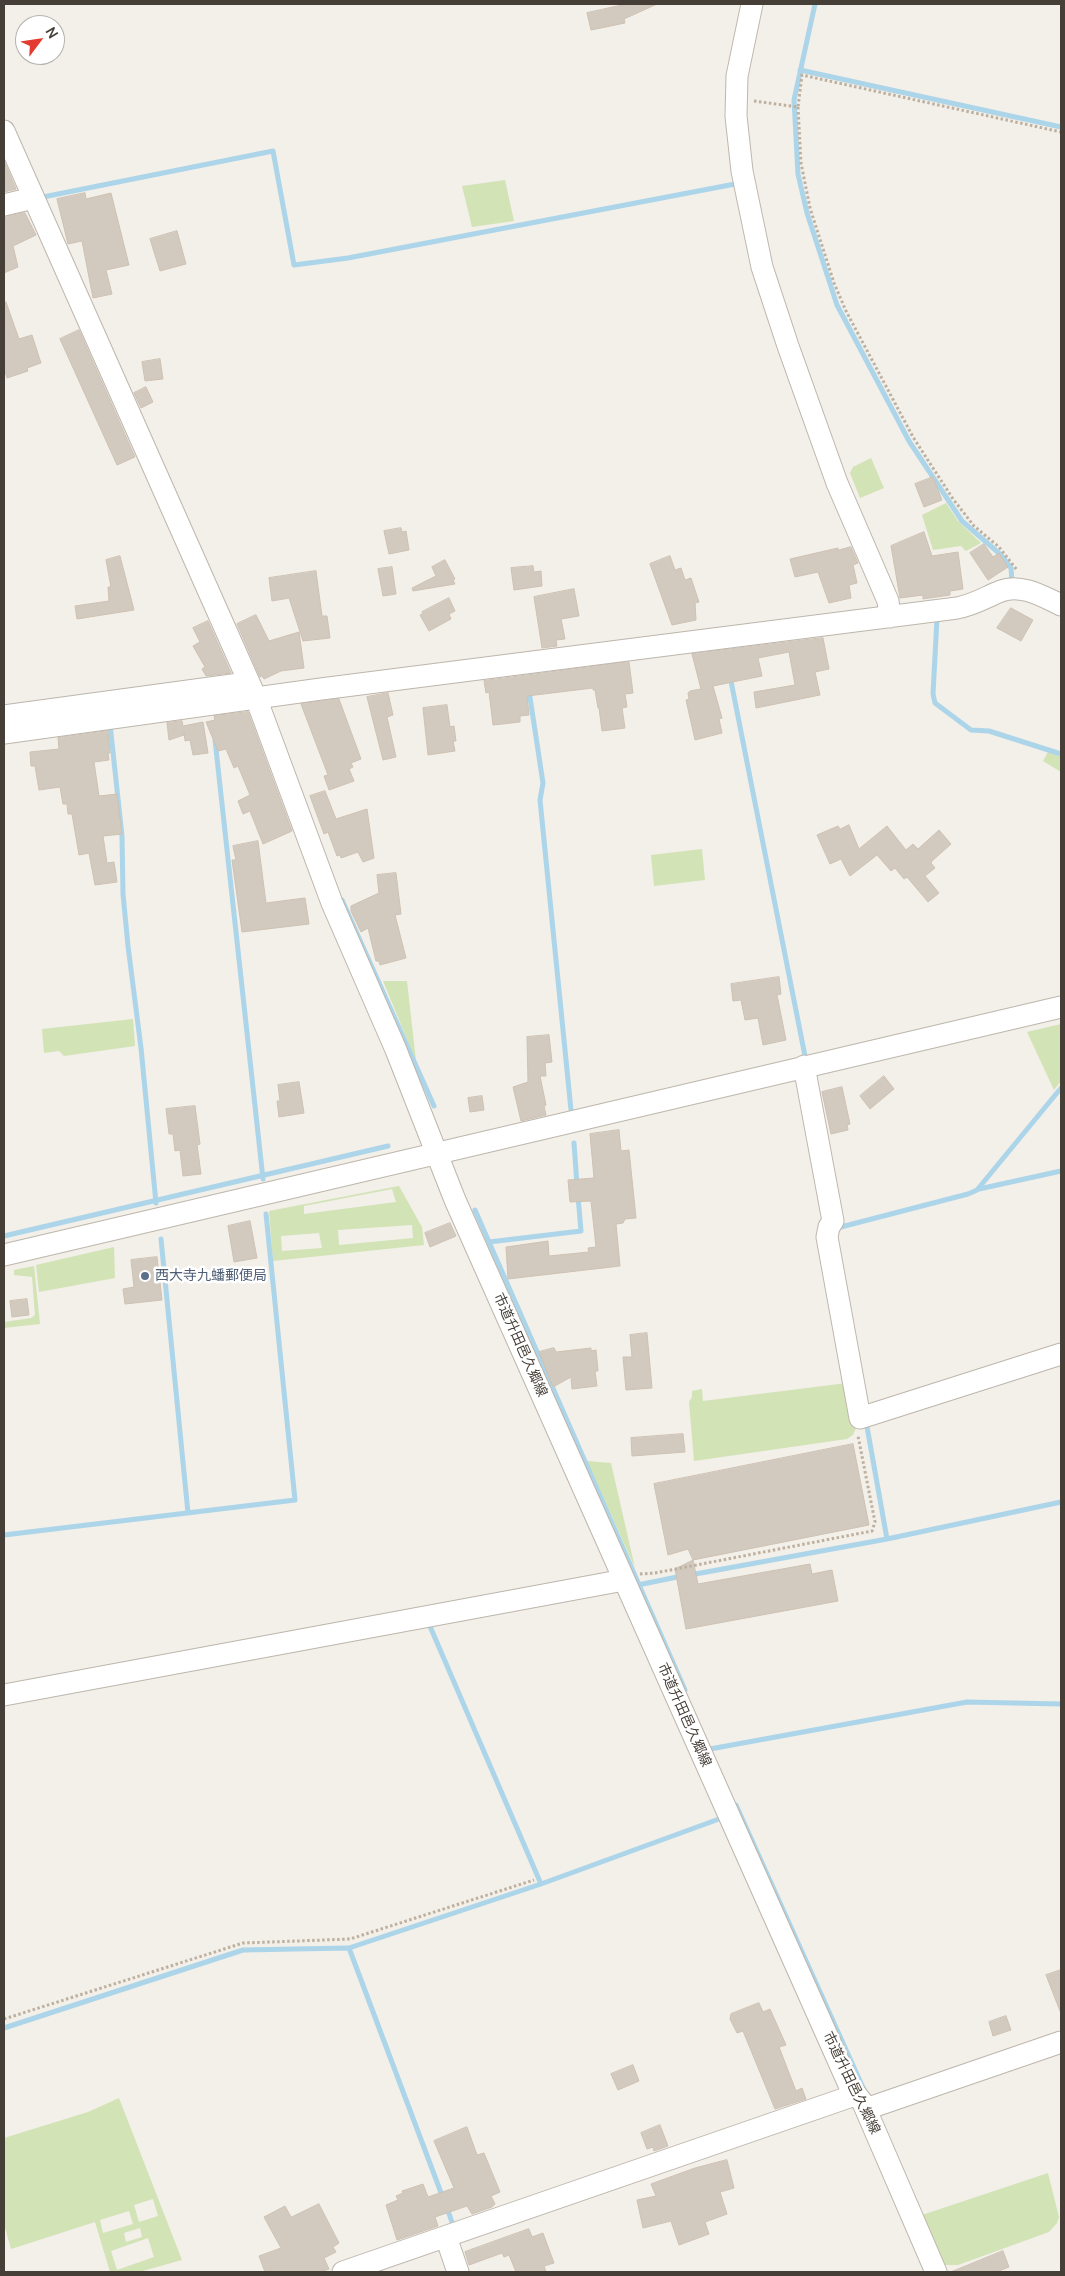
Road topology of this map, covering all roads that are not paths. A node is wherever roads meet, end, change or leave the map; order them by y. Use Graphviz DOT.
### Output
graph roads {
  1 [pos="752,4"];
  2 [pos="4,131"];
  3 [pos="29,199"];
  4 [pos="4,205"];
  5 [pos="1061,605"];
  6 [pos="889,610"];
  7 [pos="252,690"];
  8 [pos="4,716"];
  9 [pos="4,733"];
  10 [pos="1061,1007"];
  11 [pos="804,1066"];
  12 [pos="438,1154"];
  13 [pos="4,1255"];
  14 [pos="1061,1354"];
  15 [pos="629,1583"];
  16 [pos="4,1695"];
  17 [pos="1061,2042"];
  18 [pos="860,2102"];
  19 [pos="451,2239"];
  20 [pos="343,2272"];
  21 [pos="458,2272"];
  22 [pos="936,2272"];
  1 -- 6 [label="street"];
  2 -- 3 [label="street, 市道升田邑久郷線"];
  3 -- 4 [label="street"];
  3 -- 7 [label="street, 市道升田邑久郷線"];
  5 -- 6 [label="street"];
  6 -- 7 [label="street"];
  7 -- 8 [label="street"];
  7 -- 9 [label="street"];
  7 -- 12 [label="street, 市道升田邑久郷線"];
  10 -- 11 [label="street"];
  11 -- 12 [label="street"];
  11 -- 14 [label="street"];
  12 -- 13 [label="street"];
  12 -- 15 [label="street, 市道升田邑久郷線"];
  15 -- 16 [label="street"];
  15 -- 18 [label="street, 市道升田邑久郷線"];
  17 -- 18 [label="street"];
  18 -- 19 [label="street"];
  18 -- 22 [label="street, 市道升田邑久郷線"];
  19 -- 20 [label="street"];
  19 -- 21 [label="street"];
}
